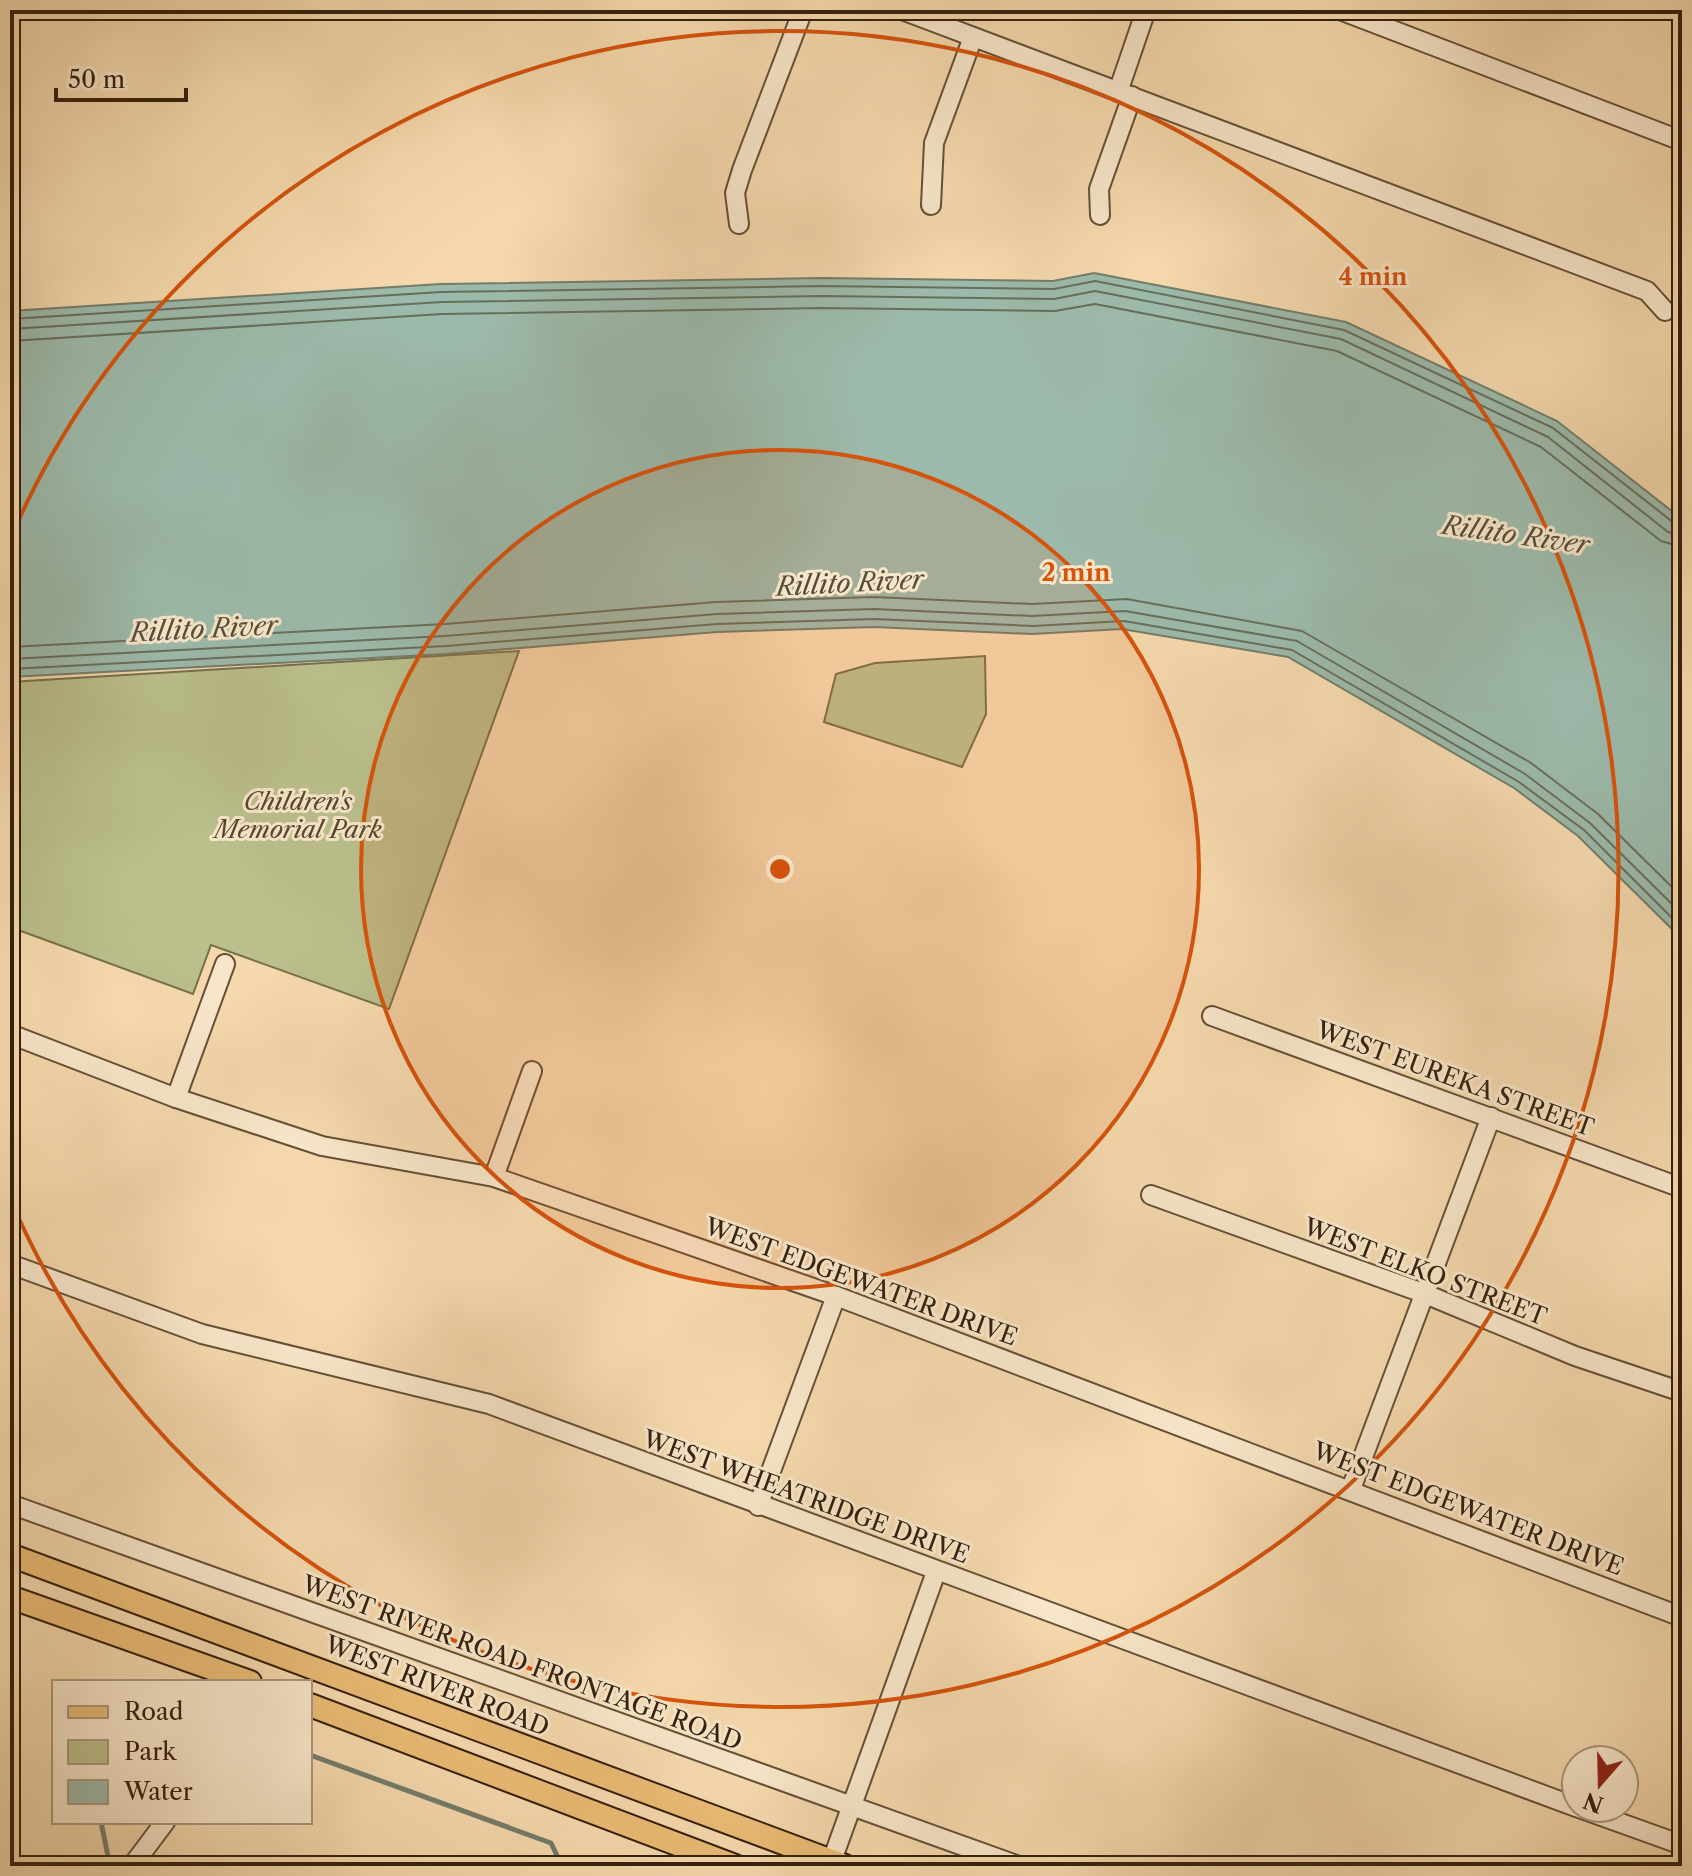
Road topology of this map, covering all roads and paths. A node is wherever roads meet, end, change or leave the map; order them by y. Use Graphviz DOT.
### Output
graph roads {
  1 [pos="803,10"];
  2 [pos="902,10"];
  3 [pos="1146,10"];
  4 [pos="1340,10"];
  5 [pos="973,37"];
  6 [pos="1125,94"];
  7 [pos="1682,141"];
  8 [pos="931,205"];
  9 [pos="1100,215"];
  10 [pos="739,224"];
  11 [pos="1665,311"];
  12 [pos="225,964"];
  13 [pos="1212,1016"];
  14 [pos="10,1034"];
  15 [pos="532,1071"];
  16 [pos="176,1098"];
  17 [pos="1491,1117"];
  18 [pos="494,1177"];
  19 [pos="1682,1188"];
  20 [pos="1151,1195"];
  21 [pos="10,1264"];
  22 [pos="1423,1293"];
  23 [pos="836,1296"];
  24 [pos="1682,1392"];
  25 [pos="1351,1489"];
  26 [pos="10,1504"];
  27 [pos="758,1506"];
  28 [pos="10,1555"];
  29 [pos="936,1572"];
  30 [pos="10,1597"];
  31 [pos="1682,1617"];
  32 [pos="237,1680"];
  33 [pos="312,1706"];
  34 [pos="1560,1801"];
  35 [pos="851,1805"];
  36 [pos="164,1824"];
  37 [pos="1623,1824"];
  38 [pos="1682,1845"];
  39 [pos="836,1864"];
  40 [pos="132,1866"];
  41 [pos="735,1866"];
  42 [pos="1019,1866"];
  1 -- 10 [label="street"];
  2 -- 5 [label="street"];
  3 -- 6 [label="street"];
  4 -- 7 [label="street"];
  5 -- 6 [label="street"];
  5 -- 8 [label="street"];
  6 -- 9 [label="street"];
  6 -- 11 [label="street"];
  12 -- 16 [label="street"];
  13 -- 17 [label="street, WEST EUREKA STREET"];
  14 -- 16 [label="street, WEST EDGEWATER DRIVE"];
  15 -- 18 [label="street"];
  16 -- 18 [label="street, WEST EDGEWATER DRIVE"];
  17 -- 19 [label="street, WEST EUREKA STREET"];
  17 -- 22 [label="street"];
  18 -- 23 [label="street, WEST EDGEWATER DRIVE"];
  20 -- 22 [label="street, WEST ELKO STREET"];
  21 -- 27 [label="street, WEST WHEATRIDGE DRIVE"];
  22 -- 24 [label="street, WEST ELKO STREET"];
  22 -- 25 [label="street"];
  23 -- 25 [label="street, WEST EDGEWATER DRIVE"];
  23 -- 27 [label="street"];
  25 -- 31 [label="street, WEST EDGEWATER DRIVE"];
  26 -- 35 [label="street, WEST RIVER ROAD FRONTAGE ROAD"];
  27 -- 29 [label="street, WEST WHEATRIDGE DRIVE"];
  28 -- 39 [label="main road, WEST RIVER ROAD"];
  29 -- 34 [label="street, WEST WHEATRIDGE DRIVE"];
  29 -- 35 [label="street"];
  30 -- 32 [label="main road"];
  33 -- 41 [label="main road"];
  35 -- 39 [label="street"];
  35 -- 42 [label="street, WEST RIVER ROAD FRONTAGE ROAD"];
  36 -- 40 [label="street"];
  37 -- 38 [label="street, WEST WHEATRIDGE DRIVE"];
}
